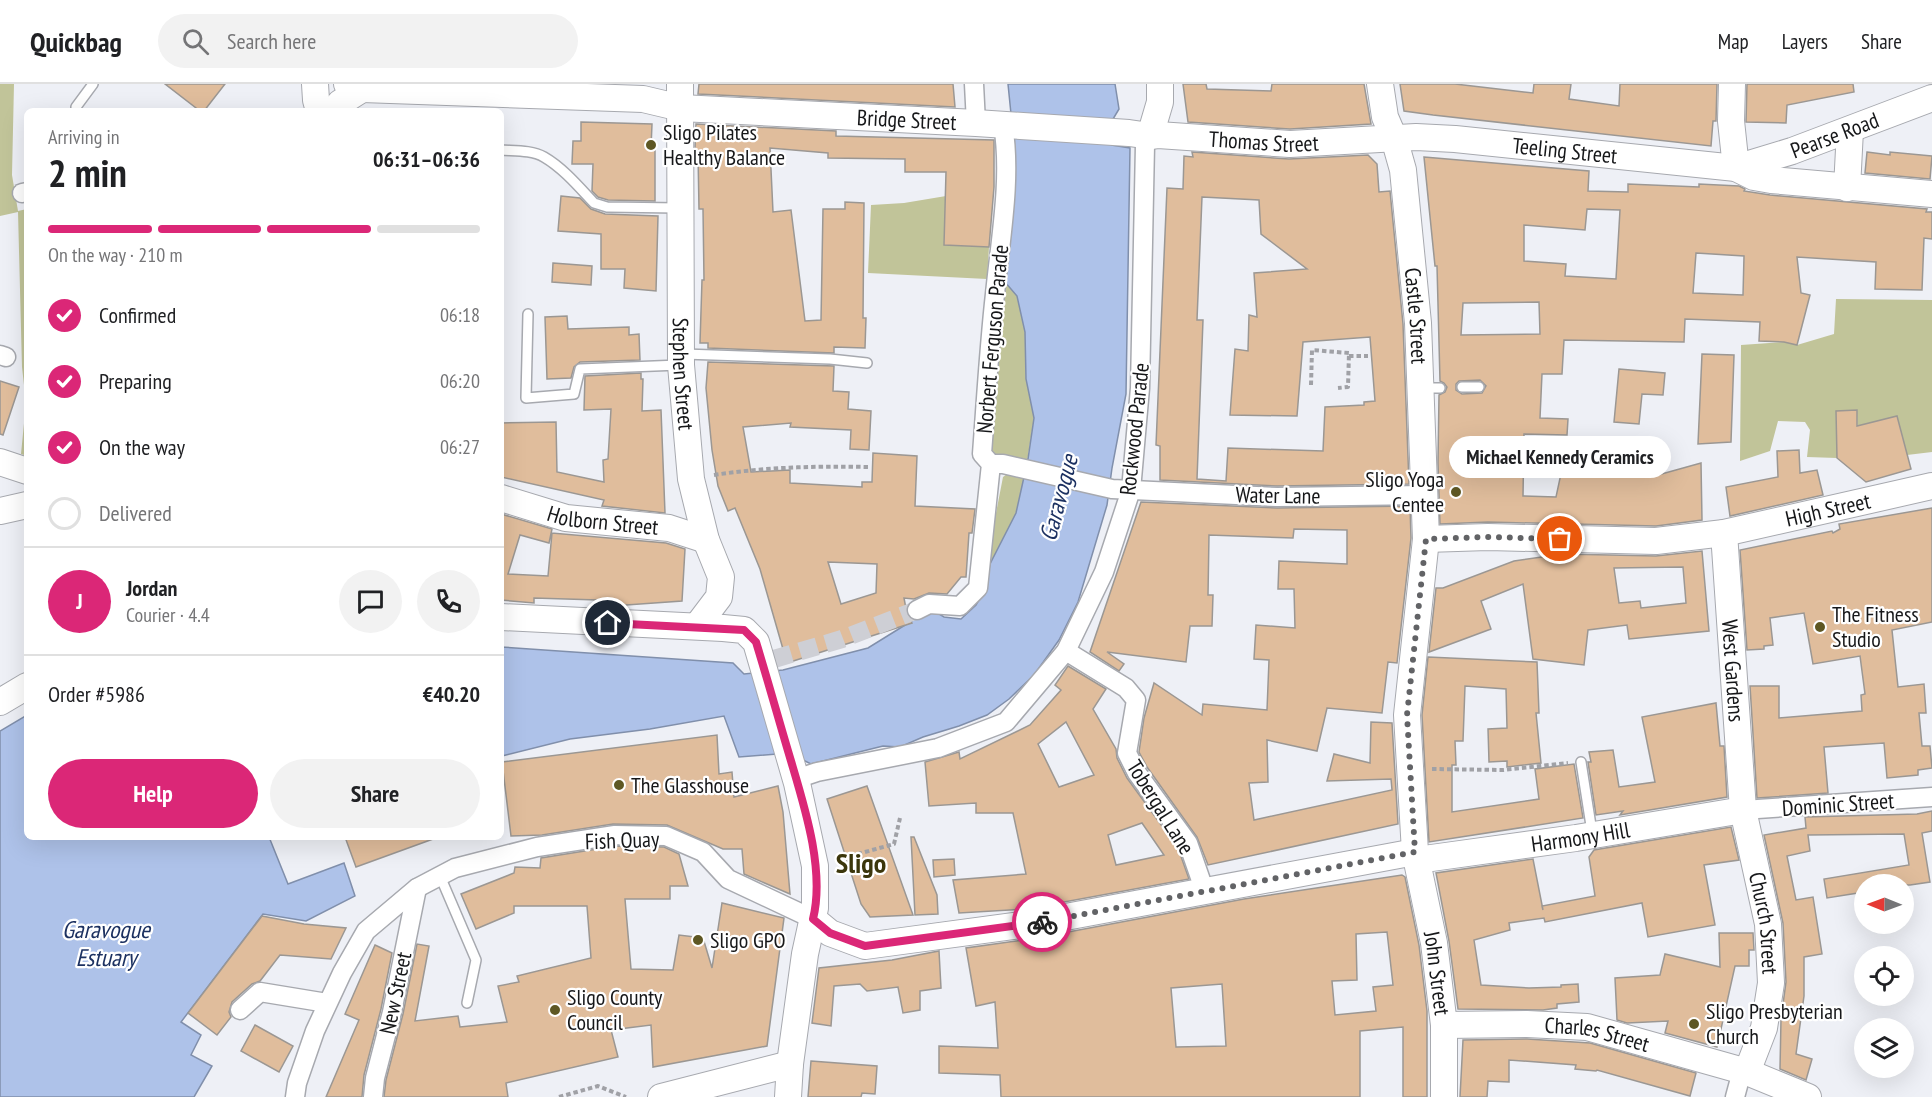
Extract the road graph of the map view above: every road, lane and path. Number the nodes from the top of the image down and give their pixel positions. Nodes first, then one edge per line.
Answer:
1 (93, 84) edge
2 (315, 84) edge
3 (974, 84) edge
4 (1160, 84) edge
5 (1380, 84) edge
6 (1732, 84) edge
7 (355, 87) edge
8 (681, 96) edge
9 (1932, 98) edge
10 (76, 108) edge
11 (318, 108) edge
12 (336, 108) edge
13 (976, 123) junction
14 (1005, 125) junction
15 (1850, 130) junction
16 (1141, 135) junction
17 (1394, 138) junction
18 (504, 150) edge
19 (1736, 168) junction
20 (1847, 188) junction
21 (1932, 194) edge
22 (681, 208) junction
23 (528, 314) dead end
24 (1349, 356) junction
25 (1368, 356) dead end
26 (681, 359) junction
27 (867, 363) dead end
28 (1311, 386) dead end
29 (1461, 387) dead end
30 (1479, 387) dead end
31 (1338, 388) dead end
32 (0, 462) edge
33 (997, 464) junction
34 (868, 467) dead end
35 (24, 470) edge
36 (691, 479) junction
37 (1932, 486) edge
38 (1131, 490) junction
39 (1426, 495) junction
40 (504, 499) edge
41 (24, 506) edge
42 (0, 511) edge
43 (1724, 532) junction
44 (1426, 539) junction
45 (706, 540) junction
46 (917, 610) tunnel mouth
47 (504, 617) edge
48 (697, 627) junction
49 (1066, 651) junction
50 (24, 688) edge
51 (0, 702) edge
52 (1581, 762) joint
53 (1410, 769) junction
54 (795, 775) junction
55 (1932, 797) edge
56 (1743, 810) junction
57 (900, 818) dead end
58 (1593, 834) junction
59 (1416, 856) junction
60 (815, 866) junction
61 (440, 876) junction
62 (417, 888) junction
63 (1205, 892) junction
64 (813, 919) junction
65 (327, 1003) junction
66 (467, 1003) dead end
67 (240, 1010) dead end
68 (1444, 1025) junction
69 (790, 1064) junction
70 (1745, 1071) junction
71 (295, 1097) edge
72 (373, 1097) edge
73 (559, 1097) edge
74 (626, 1097) edge
75 (661, 1097) edge
76 (788, 1097) edge
77 (1444, 1097) edge
78 (1736, 1097) edge
79 (1808, 1097) edge

1 - 10 lane
2 - 11 street
3 - 13 street
4 - 16 street
5 - 17 street, Castle Street
6 - 19 street
7 - 8 street, Bridge Street
7 - 12 street
8 - 13 street, Bridge Street
8 - 22 street, Stephen Street
9 - 15 street, Pearse Road
13 - 14 street, Bridge Street
14 - 16 street, Bridge Street
14 - 33 street, Norbert Ferguson Parade
15 - 19 street, Pearse Road
15 - 20 street
16 - 17 street, Thomas Street
16 - 38 street, Rockwood Parade
17 - 19 street, Teeling Street
17 - 39 street, Castle Street
18 - 22 lane
19 - 20 street
20 - 21 street
22 - 26 street, Stephen Street
23 - 26 lane
24 - 25 path
24 - 28 path
24 - 31 path
26 - 27 lane
26 - 36 street, Stephen Street
29 - 30 lane
32 - 35 street
33 - 38 street, Water Lane
33 - 46 street, Norbert Ferguson Parade
34 - 36 path
36 - 45 street, Stephen Street
37 - 43 street, High Street
38 - 39 street, Water Lane
38 - 49 street, Rockwood Parade
39 - 44 street, Castle Street
40 - 45 street, Holborn Street
41 - 42 street
43 - 44 street, High Street
43 - 56 street, West Gardens
44 - 53 street, Castle Street
45 - 48 street, Stephen Street
47 - 48 street
48 - 54 street
49 - 54 street, Rockwood Parade
49 - 63 street, Tobergal Lane
50 - 51 street
52 - 53 path
52 - 58 lane
53 - 59 street, John Street
54 - 60 street
55 - 56 street, Dominic Street
56 - 58 street, Harmony Hill
56 - 70 street, Church Street
57 - 60 path
58 - 59 street, Harmony Hill
59 - 63 street, Harmony Hill
59 - 68 street, John Street
60 - 64 street
61 - 62 street, Fish Quay
61 - 64 street, Fish Quay
61 - 66 lane
62 - 65 street, Fish Quay
62 - 72 street, New Street
63 - 64 street, Harmony Hill
64 - 69 street
65 - 67 street
65 - 71 street, Fish Quay
68 - 70 street, Charles Street
68 - 77 street, John Street
69 - 75 street
69 - 76 street
70 - 78 street, Church Street
70 - 79 street, Charles Street
73 - 74 path

